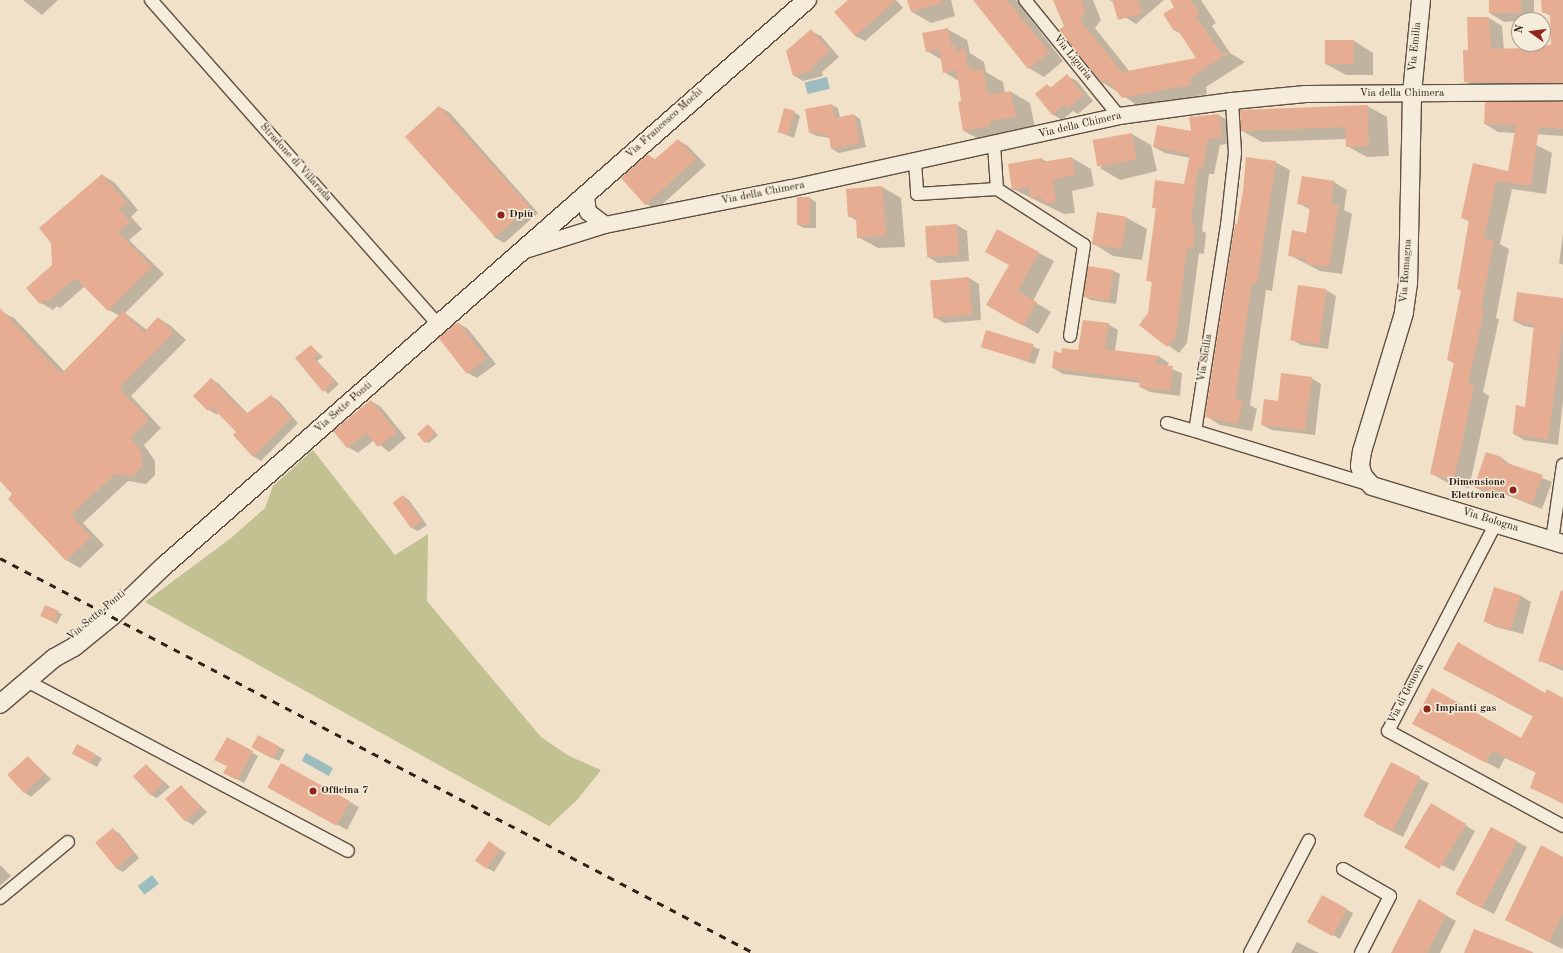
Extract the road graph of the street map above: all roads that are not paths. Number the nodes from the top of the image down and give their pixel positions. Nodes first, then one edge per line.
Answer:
1 (151, 0) edge
2 (807, 0) edge
3 (1025, 0) edge
4 (1421, 0) edge
5 (1563, 92) edge
6 (1412, 94) junction
7 (1232, 100) junction
8 (1119, 116) junction
9 (994, 145) junction
10 (915, 162) junction
11 (997, 189) junction
12 (586, 196) junction
13 (605, 225) junction
14 (525, 250) junction
15 (439, 326) junction
16 (1070, 336) dead end
17 (1167, 423) dead end
18 (1195, 431) junction
19 (1563, 465) edge
20 (1372, 486) junction
21 (1496, 523) junction
22 (1558, 542) edge
23 (27, 681) junction
24 (0, 704) edge
25 (1563, 826) edge
26 (1309, 840) dead end
27 (68, 842) dead end
28 (348, 851) dead end
29 (1343, 869) dead end
30 (0, 898) edge
31 (1250, 953) edge
32 (1361, 953) edge

1 - 15 street, Stradone di Villarada
2 - 12 main road, Via Francesco Mochi
3 - 8 street, Via Liguria
4 - 6 main road, Via Emilia
5 - 6 street, Via della Chimera
6 - 7 street, Via della Chimera
6 - 20 main road, Via Romagna
7 - 8 street, Via della Chimera
7 - 18 street, Via Sicilia
8 - 9 street, Via della Chimera
9 - 10 street, Via della Chimera
9 - 11 street
10 - 11 street
10 - 13 street, Via della Chimera
11 - 16 street
12 - 13 street
12 - 14 main road, Via Francesco Mochi
13 - 14 street, Via della Chimera
14 - 15 main road, Via Sette Ponti
15 - 23 main road, Via Sette Ponti
17 - 18 street
18 - 20 street
19 - 22 street
20 - 21 main road, Via Bologna
21 - 22 main road, Via Bologna
21 - 25 street, Via di Genova
23 - 24 main road, Via Sette Ponti
23 - 28 street
26 - 31 street
27 - 30 street
29 - 32 street

